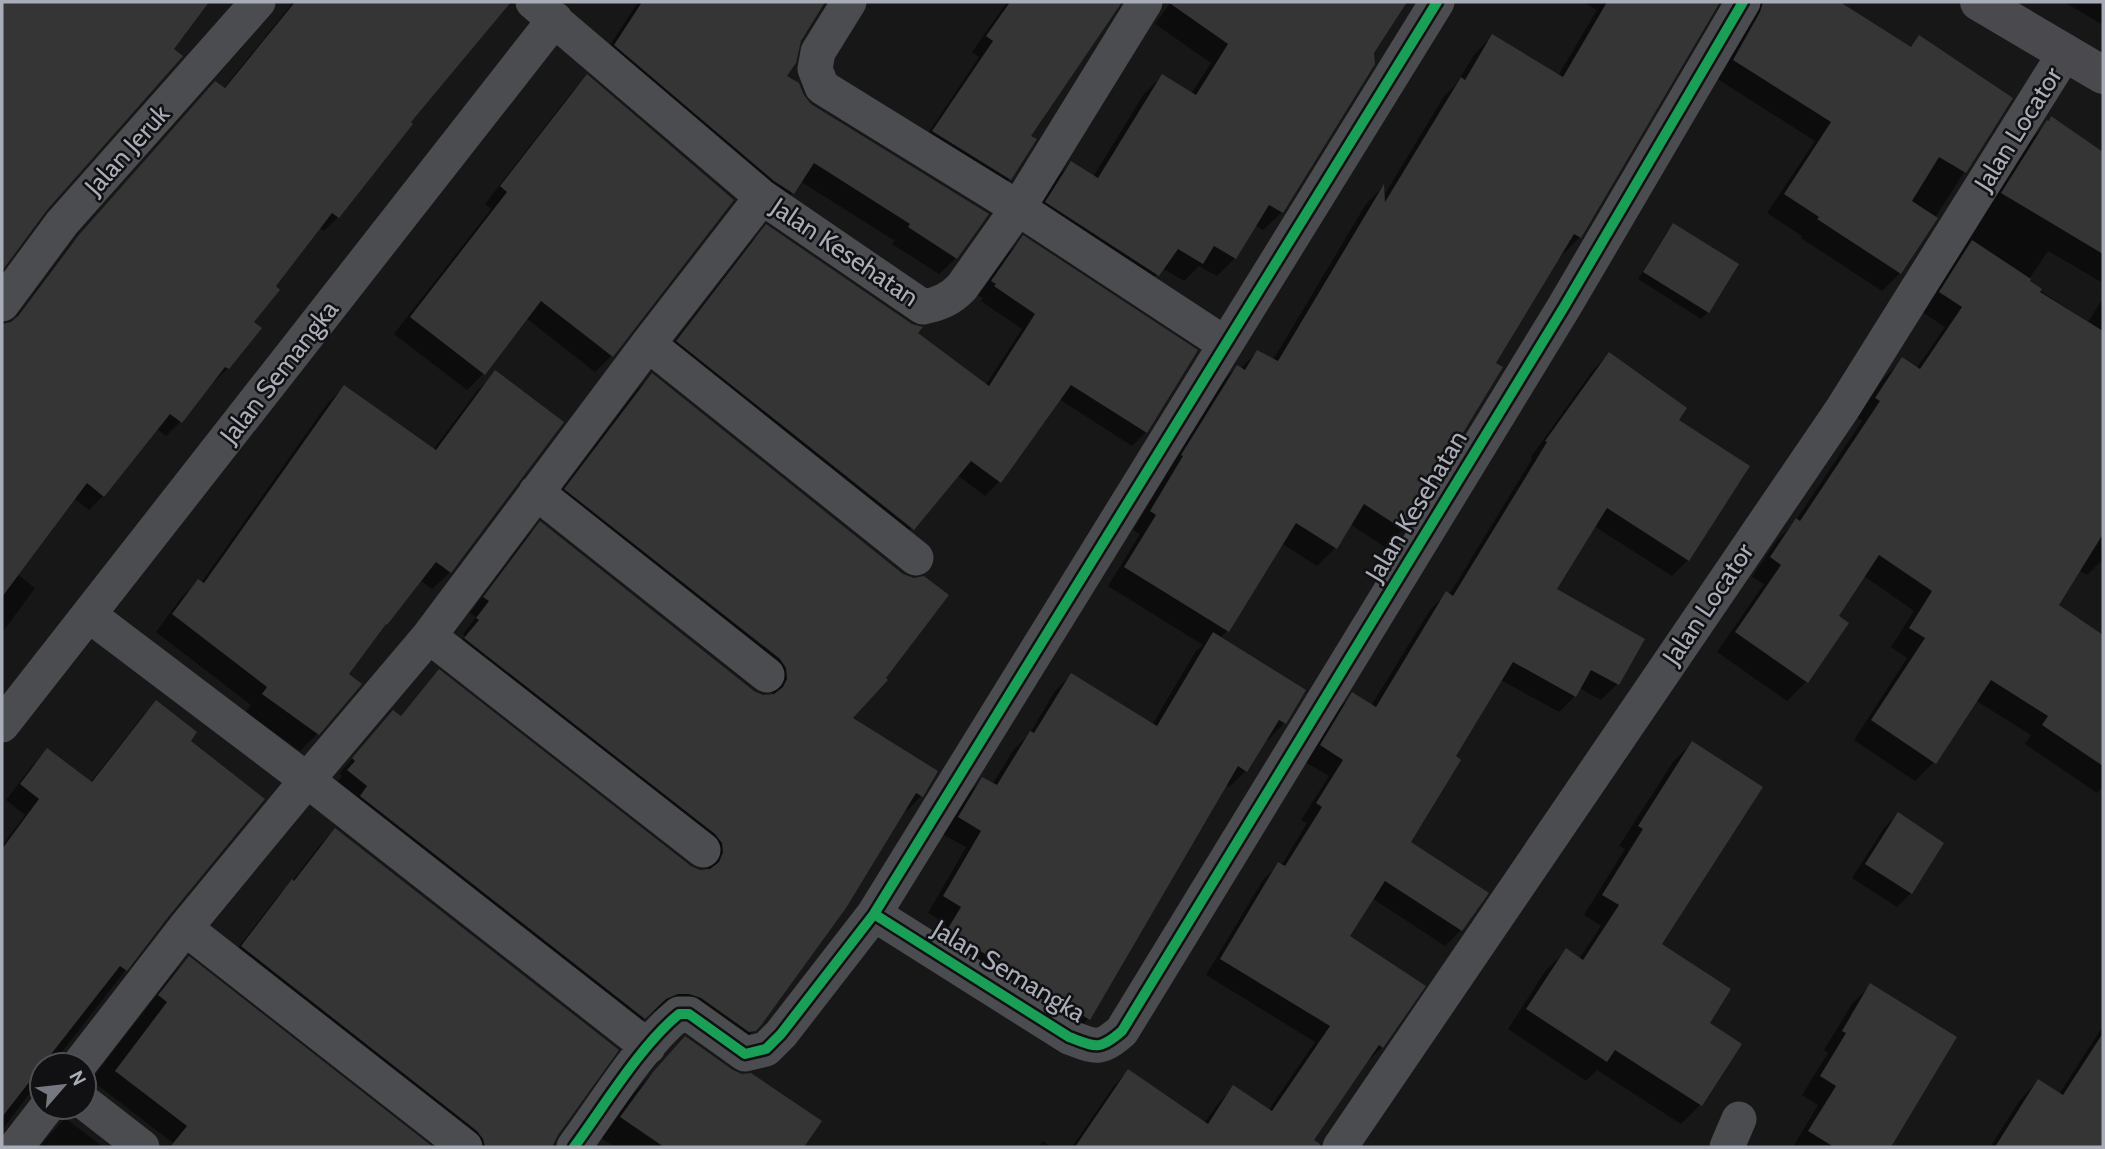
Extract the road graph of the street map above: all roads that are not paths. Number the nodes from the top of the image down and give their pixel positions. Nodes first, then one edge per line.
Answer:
1 (258, 2) edge
2 (849, 2) edge
3 (1145, 2) edge
4 (1437, 2) edge
5 (1743, 2) edge
6 (1993, 5) edge
7 (544, 10) edge
8 (2065, 53) junction
9 (2103, 75) edge
10 (762, 197) junction
11 (1017, 208) junction
12 (2, 304) edge
13 (648, 344) junction
14 (1225, 344) junction
15 (536, 492) junction
16 (916, 558) dead end
17 (89, 615) junction
18 (429, 636) junction
19 (766, 675) dead end
20 (2, 725) edge
21 (307, 780) junction
22 (703, 850) dead end
23 (874, 914) junction
24 (185, 928) junction
25 (1122, 1031) joint
26 (648, 1047) junction
27 (90, 1051) edge
28 (98, 1113) edge
29 (36, 1121) edge
30 (16, 1147) edge
31 (142, 1147) edge
32 (465, 1147) edge
33 (574, 1147) edge
34 (1340, 1147) edge

1 - 12 street, Jalan Jeruk
2 - 11 street
3 - 11 street, Jalan Kesehatan
4 - 14 street
5 - 25 street, Jalan Kesehatan
6 - 8 main road
7 - 10 street
7 - 17 street, Jalan Semangka
8 - 9 main road
8 - 34 street, Jalan Locator
10 - 11 street, Jalan Kesehatan
10 - 13 street
11 - 14 street
13 - 15 street
13 - 16 street
14 - 23 street
15 - 18 street
15 - 19 street
17 - 20 street, Jalan Semangka
17 - 21 street
18 - 21 street
18 - 22 street
21 - 24 street
21 - 26 street
23 - 25 street, Jalan Semangka
23 - 26 street
24 - 27 street
24 - 32 street
26 - 33 street
28 - 31 street
29 - 30 street

